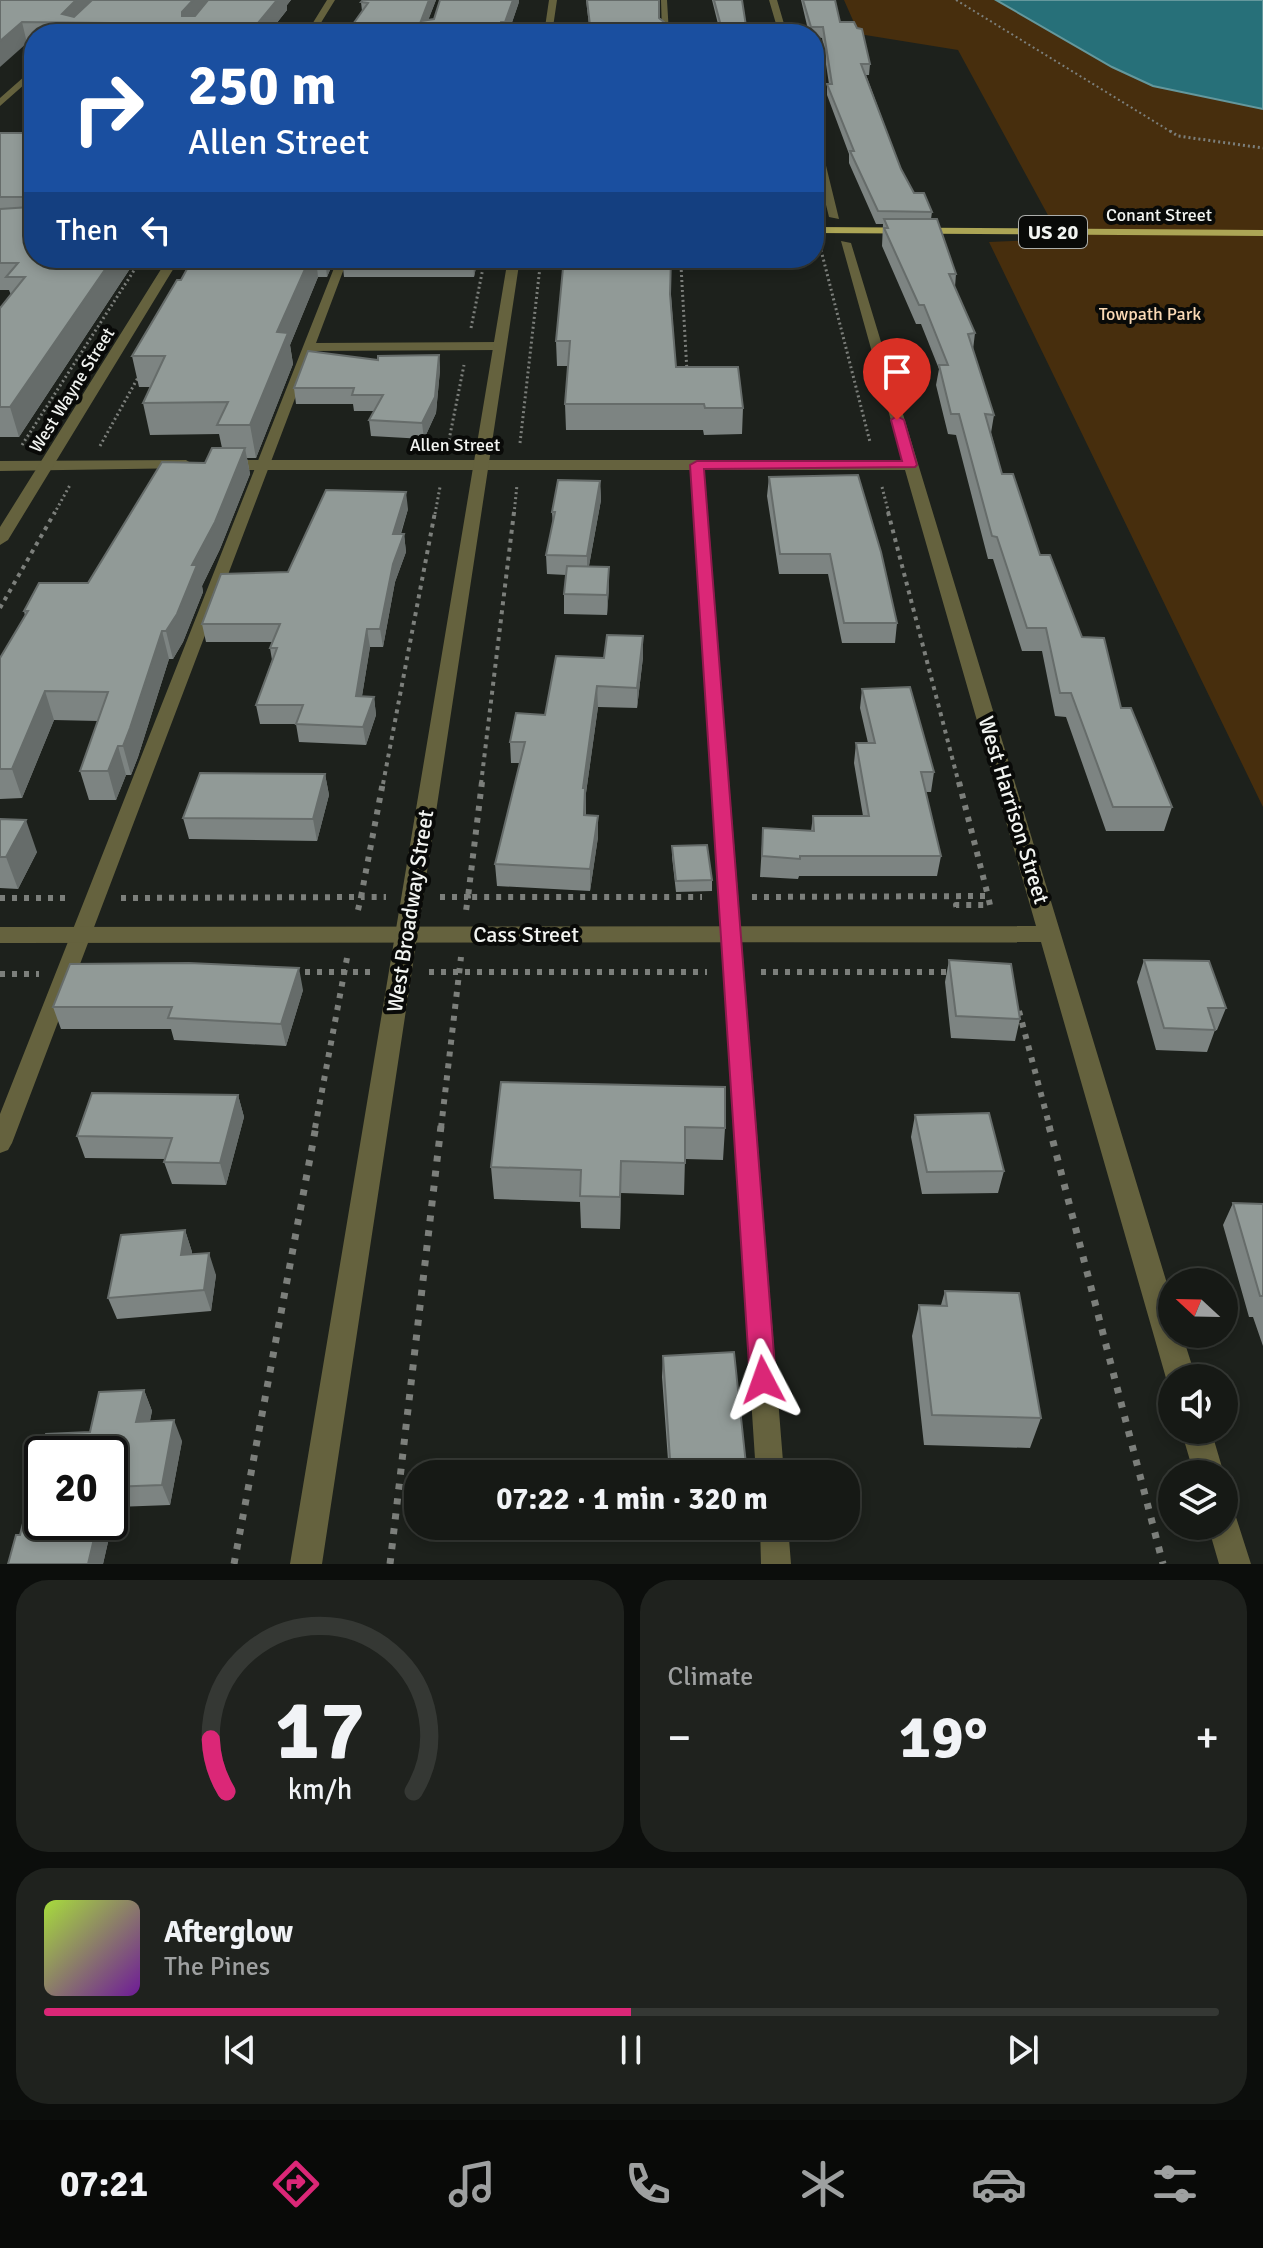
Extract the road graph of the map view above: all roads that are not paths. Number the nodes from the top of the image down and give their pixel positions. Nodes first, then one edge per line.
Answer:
1 (331, 0) edge
2 (553, 0) edge
3 (664, 0) edge
4 (773, 0) edge
5 (316, 24) edge
6 (549, 24) edge
7 (665, 24) edge
8 (780, 24) edge
9 (24, 80) edge
10 (0, 87) edge
11 (17, 87) junction
12 (24, 87) edge
13 (0, 103) edge
14 (824, 178) edge
15 (835, 217) dead end
16 (1263, 233) edge
17 (824, 236) edge
18 (845, 243) dead end
19 (168, 268) edge
20 (339, 268) edge
21 (512, 268) edge
22 (499, 346) junction
23 (309, 347) junction
24 (264, 465) junction
25 (479, 465) junction
26 (697, 465) junction
27 (910, 465) junction
28 (4, 466) edge
29 (46, 466) junction
30 (0, 540) edge
31 (406, 934) junction
32 (731, 934) junction
33 (1051, 934) junction
34 (0, 935) edge
35 (80, 935) junction
36 (0, 1143) edge
37 (1177, 1364) edge
38 (769, 1460) edge
39 (775, 1540) edge
40 (1228, 1540) edge
41 (306, 1564) edge
42 (776, 1564) edge
43 (1235, 1564) edge

1 - 5 street
2 - 6 street
3 - 7 lane
4 - 8 street
9 - 11 street
10 - 11 street
11 - 12 street
11 - 13 street
14 - 15 street
16 - 17 main road, Conant Street / US 20
18 - 27 street, West Harrison Street
19 - 29 street, West Wayne Street
20 - 23 lane
21 - 22 street, West Broadway Street
22 - 23 lane
22 - 25 street, West Broadway Street
23 - 24 lane
24 - 25 street, Allen Street
24 - 29 street, Allen Street
24 - 35 lane
25 - 26 street, Allen Street
25 - 31 street, West Broadway Street
26 - 27 street, Allen Street
26 - 32 lane
27 - 33 street, West Harrison Street
28 - 29 street, Allen Street
29 - 30 street, West Wayne Street
31 - 32 street, Cass Street
31 - 35 street, Cass Street
31 - 41 street, West Broadway Street
32 - 33 street, Cass Street
32 - 38 lane
33 - 37 street, West Harrison Street
34 - 35 street, Cass Street
35 - 36 lane
39 - 42 lane
40 - 43 street

